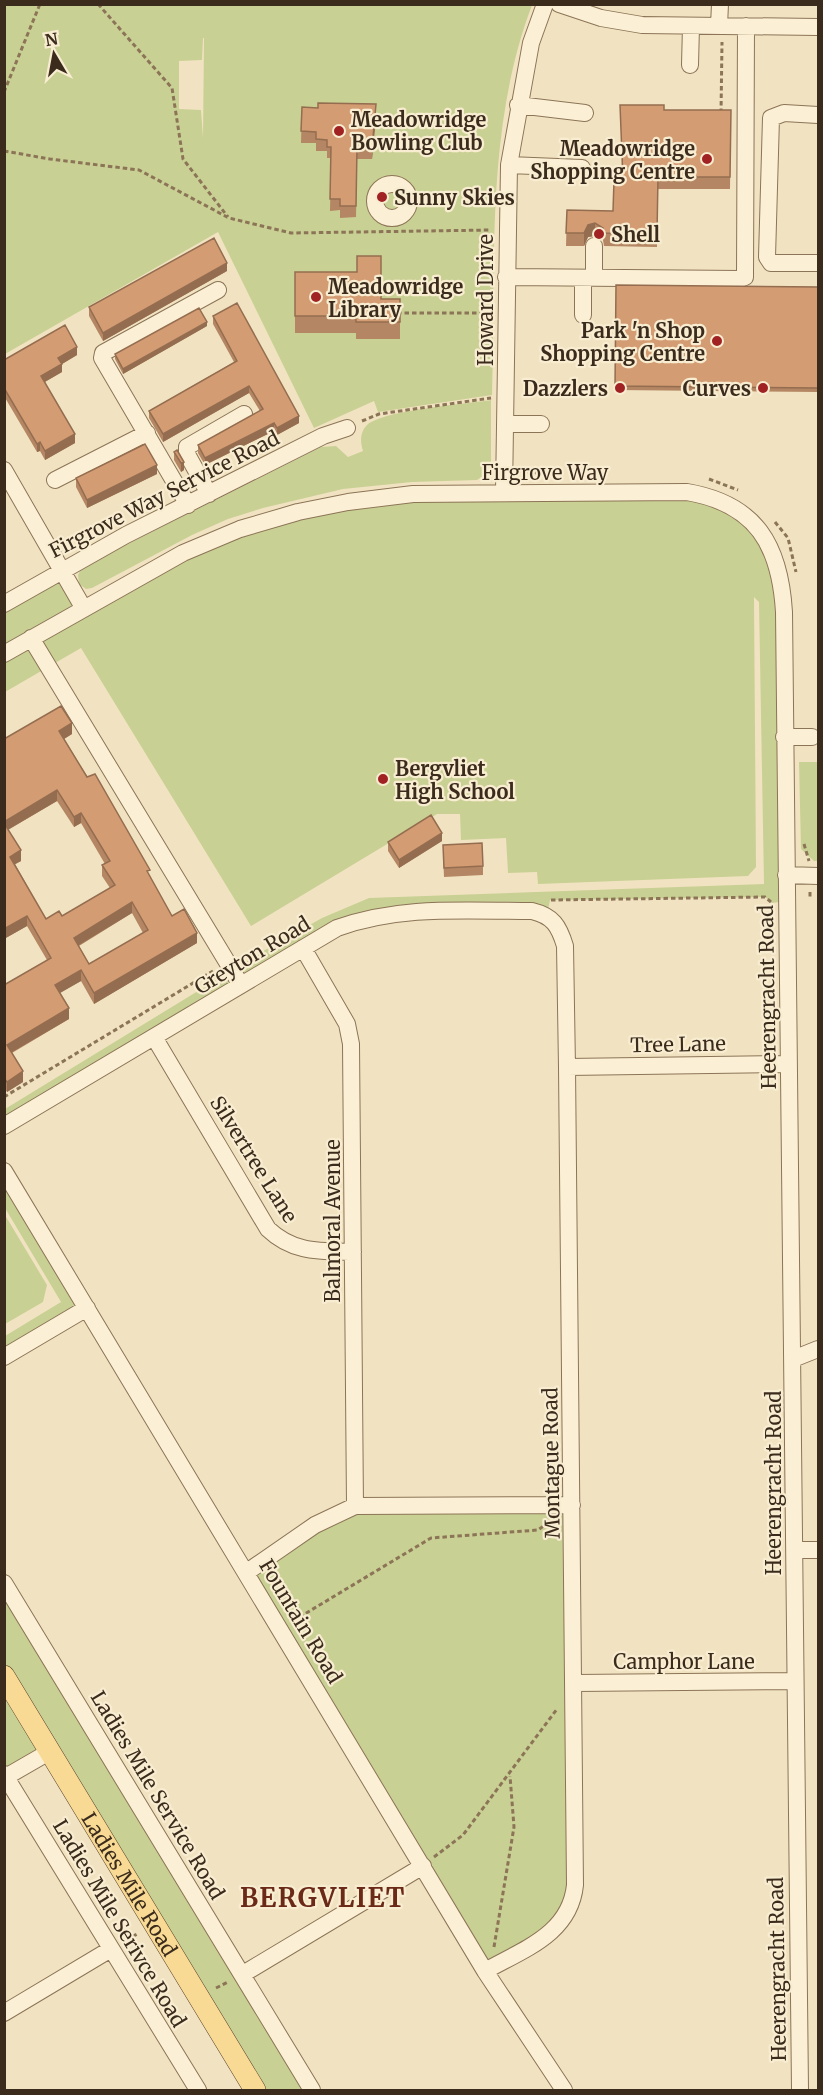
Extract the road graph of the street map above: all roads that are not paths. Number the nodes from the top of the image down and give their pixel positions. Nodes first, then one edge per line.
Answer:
1 (545, 4) edge
2 (559, 4) edge
3 (720, 4) edge
4 (691, 26) junction
5 (746, 26) junction
6 (819, 27) edge
7 (720, 34) junction
8 (690, 65) dead end
9 (518, 105) junction
10 (585, 113) dead end
11 (819, 115) edge
12 (509, 165) junction
13 (582, 168) dead end
14 (594, 246) dead end
15 (819, 263) edge
16 (506, 277) junction
17 (588, 278) junction
18 (218, 290) dead end
19 (583, 315) dead end
20 (244, 414) dead end
21 (505, 423) junction
22 (541, 424) dead end
23 (347, 429) dead end
24 (147, 434) junction
25 (4, 470) edge
26 (55, 480) dead end
27 (504, 492) junction
28 (209, 494) junction
29 (188, 505) junction
30 (62, 571) junction
31 (4, 604) edge
32 (84, 609) junction
33 (32, 638) junction
34 (4, 654) edge
35 (784, 737) junction
36 (812, 737) dead end
37 (786, 875) junction
38 (819, 876) edge
39 (548, 908) joint
40 (303, 948) junction
41 (241, 985) junction
42 (154, 1037) junction
43 (789, 1064) junction
44 (567, 1067) junction
45 (4, 1126) edge
46 (4, 1171) edge
47 (353, 1252) junction
48 (87, 1308) junction
49 (819, 1349) edge
50 (4, 1357) edge
51 (793, 1359) junction
52 (572, 1505) junction
53 (355, 1506) junction
54 (795, 1550) junction
55 (819, 1550) edge
56 (247, 1572) junction
57 (4, 1583) edge
58 (4, 1676) edge
59 (794, 1681) junction
60 (575, 1683) junction
61 (49, 1752) junction
62 (5, 1777) edge
63 (423, 1866) junction
64 (111, 1949) junction
65 (485, 1971) junction
66 (243, 1974) junction
67 (4, 2013) edge
68 (198, 2091) edge
69 (255, 2091) edge
70 (312, 2091) edge
71 (564, 2091) edge
72 (800, 2091) edge

1 - 9 street, Howard Drive
2 - 4 street
3 - 7 street
4 - 7 street
4 - 8 street
5 - 6 street
5 - 7 street
5 - 17 street
9 - 10 street
9 - 12 street, Howard Drive
11 - 15 street
12 - 13 street
12 - 16 street, Howard Drive
14 - 17 street
16 - 17 street
16 - 21 street, Howard Drive
17 - 19 street
18 - 24 street
20 - 28 street
21 - 22 street
21 - 27 street, Howard Drive
23 - 28 street, Firgrove Way Service Road
24 - 26 street
24 - 29 street
25 - 30 street
27 - 32 street, Firgrove Way
27 - 35 street, Firgrove Way
28 - 29 street, Firgrove Way Service Road
29 - 30 street, Firgrove Way Service Road
30 - 31 street, Firgrove Way Service Road
30 - 32 street
32 - 33 street, Firgrove Way
33 - 34 street, Firgrove Way
33 - 41 street
35 - 36 street
35 - 37 street, Firgrove Way
37 - 38 street
37 - 43 street, Heerengracht Road
39 - 40 street, Greyton Road
39 - 44 street, Montague Road
40 - 41 street, Greyton Road
40 - 47 street, Balmoral Avenue
41 - 42 street, Greyton Road
42 - 45 street, Greyton Road
42 - 47 street, Silvertree Lane
43 - 44 street, Tree Lane
43 - 51 street, Heerengracht Road
44 - 52 street, Montague Road
46 - 48 street, Fountain Road
47 - 53 street, Balmoral Avenue
48 - 50 street
48 - 56 street, Fountain Road
49 - 51 street
51 - 54 street, Heerengracht Road
52 - 53 street
52 - 60 street, Montague Road
53 - 56 street
54 - 55 street
54 - 59 street, Heerengracht Road
56 - 63 street, Fountain Road
57 - 66 street, Ladies Mile Service Road
58 - 61 main road, Ladies Mile Road
59 - 60 street, Camphor Lane
59 - 72 street, Heerengracht Road
60 - 65 street, Montague Road
61 - 62 street
61 - 69 main road, Ladies Mile Road
62 - 64 street, Ladies Mile Serivce Road
63 - 65 street, Fountain Road
63 - 66 street
64 - 67 street
64 - 68 street, Ladies Mile Serivce Road
65 - 71 street, Fountain Road
66 - 70 street, Ladies Mile Service Road

